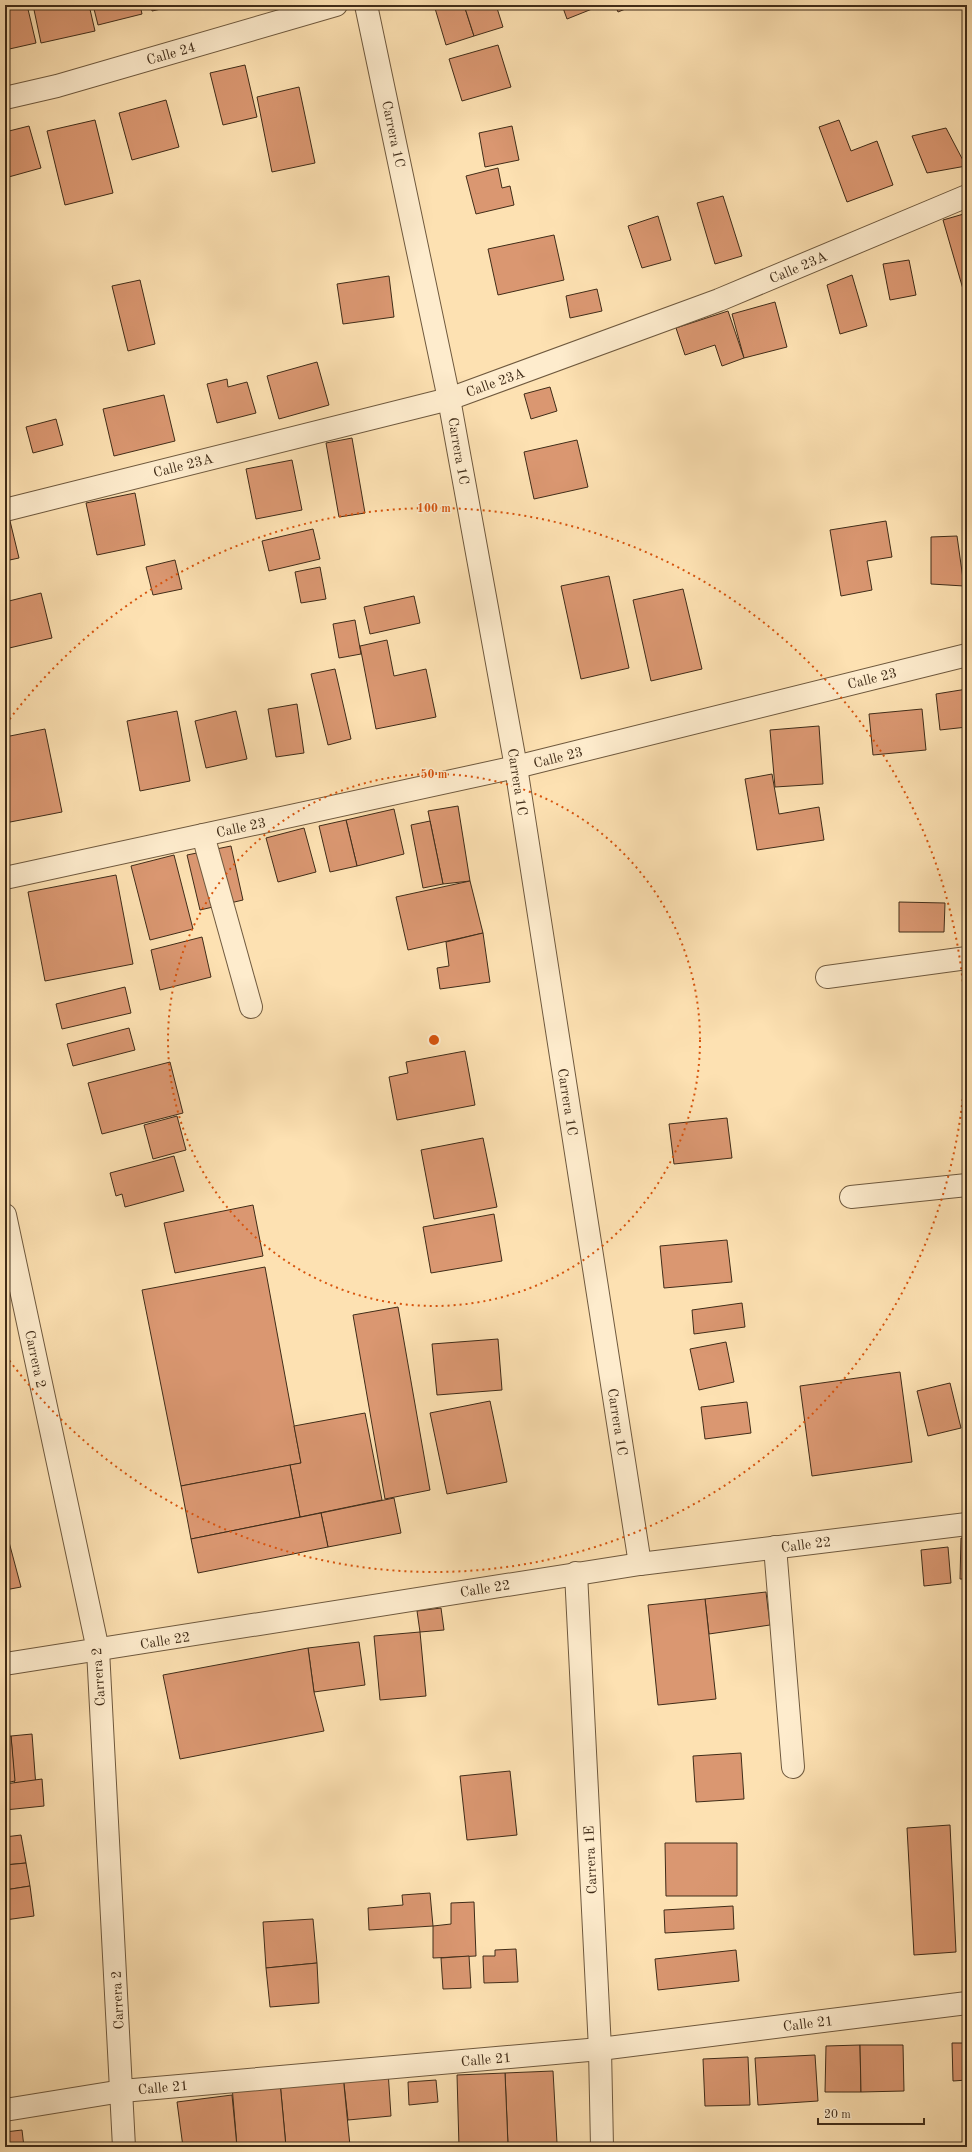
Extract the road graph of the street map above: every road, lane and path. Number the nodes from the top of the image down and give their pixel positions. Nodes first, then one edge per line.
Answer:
1 (336, 5) edge
2 (366, 5) edge
3 (5, 98) edge
4 (967, 196) edge
5 (450, 399) junction
6 (5, 510) edge
7 (967, 655) edge
8 (516, 767) junction
9 (203, 835) junction
10 (5, 878) edge
11 (967, 958) edge
12 (827, 977) dead end
13 (251, 1007) dead end
14 (967, 1185) edge
15 (851, 1197) dead end
16 (5, 1215) edge
17 (967, 1524) edge
18 (775, 1548) junction
19 (640, 1564) junction
20 (576, 1573) junction
21 (98, 1650) junction
22 (5, 1664) edge
23 (792, 1767) dead end
24 (967, 2003) edge
25 (600, 2049) junction
26 (122, 2090) junction
27 (5, 2110) edge
28 (124, 2147) edge
29 (602, 2147) edge

1 - 3 street, Calle 24
2 - 5 street, Carrera 1C
4 - 5 street, Calle 23A
5 - 6 street, Calle 23A
5 - 8 street, Carrera 1C
7 - 8 street, Calle 23
8 - 9 street, Calle 23
8 - 19 street, Carrera 1C
9 - 10 street, Calle 23
9 - 13 street
11 - 12 street
14 - 15 street
16 - 21 street, Carrera 2
17 - 18 street, Calle 22
18 - 19 street, Calle 22
18 - 23 street
19 - 20 street, Calle 22
20 - 21 street, Calle 22
20 - 25 street, Carrera 1E
21 - 22 street, Calle 22
21 - 26 street, Carrera 2
24 - 25 street, Calle 21
25 - 26 street, Calle 21
25 - 29 street, Carrera 1E
26 - 27 street, Calle 21
26 - 28 street, Carrera 2

